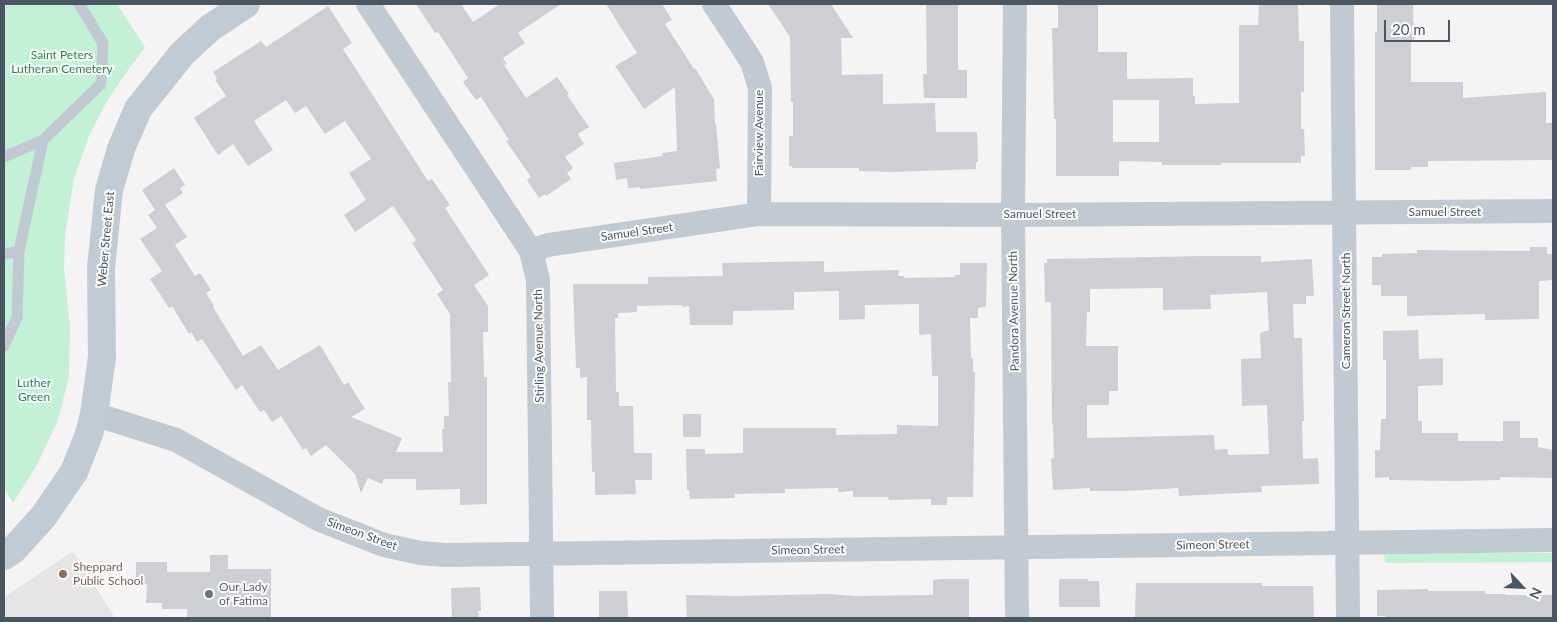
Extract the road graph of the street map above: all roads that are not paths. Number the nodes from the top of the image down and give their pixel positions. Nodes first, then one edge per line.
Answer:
1 (79, 4) edge
2 (246, 4) edge
3 (368, 4) edge
4 (714, 4) edge
5 (1015, 4) edge
6 (1342, 4) edge
7 (43, 140) junction
8 (4, 157) edge
9 (1553, 211) edge
10 (1344, 212) junction
11 (759, 214) junction
12 (1014, 215) junction
13 (19, 251) junction
14 (531, 252) junction
15 (4, 254) edge
16 (4, 346) edge
17 (94, 414) junction
18 (1553, 540) edge
19 (1348, 543) junction
20 (1017, 547) junction
21 (542, 554) junction
22 (4, 556) edge
23 (542, 618) edge
24 (1017, 618) edge
25 (1348, 618) edge

1 - 7 lane
2 - 17 main road, Weber Street East
3 - 14 street, Stirling Avenue North
4 - 11 street, Fairview Avenue
5 - 12 street, Pandora Avenue North
6 - 10 street, Cameron Street North
7 - 8 lane
7 - 13 lane
9 - 10 street, Samuel Street
10 - 12 street, Samuel Street
10 - 19 street, Cameron Street North
11 - 12 street, Samuel Street
11 - 14 street, Samuel Street
12 - 20 street, Pandora Avenue North
13 - 15 lane
13 - 16 lane
14 - 21 street, Stirling Avenue North
17 - 21 street, Simeon Street
17 - 22 main road, Weber Street East
18 - 19 street, Simeon Street
19 - 20 street, Simeon Street
19 - 25 street, Cameron Street North
20 - 21 street, Simeon Street
20 - 24 street, Pandora Avenue North
21 - 23 street, Stirling Avenue North

